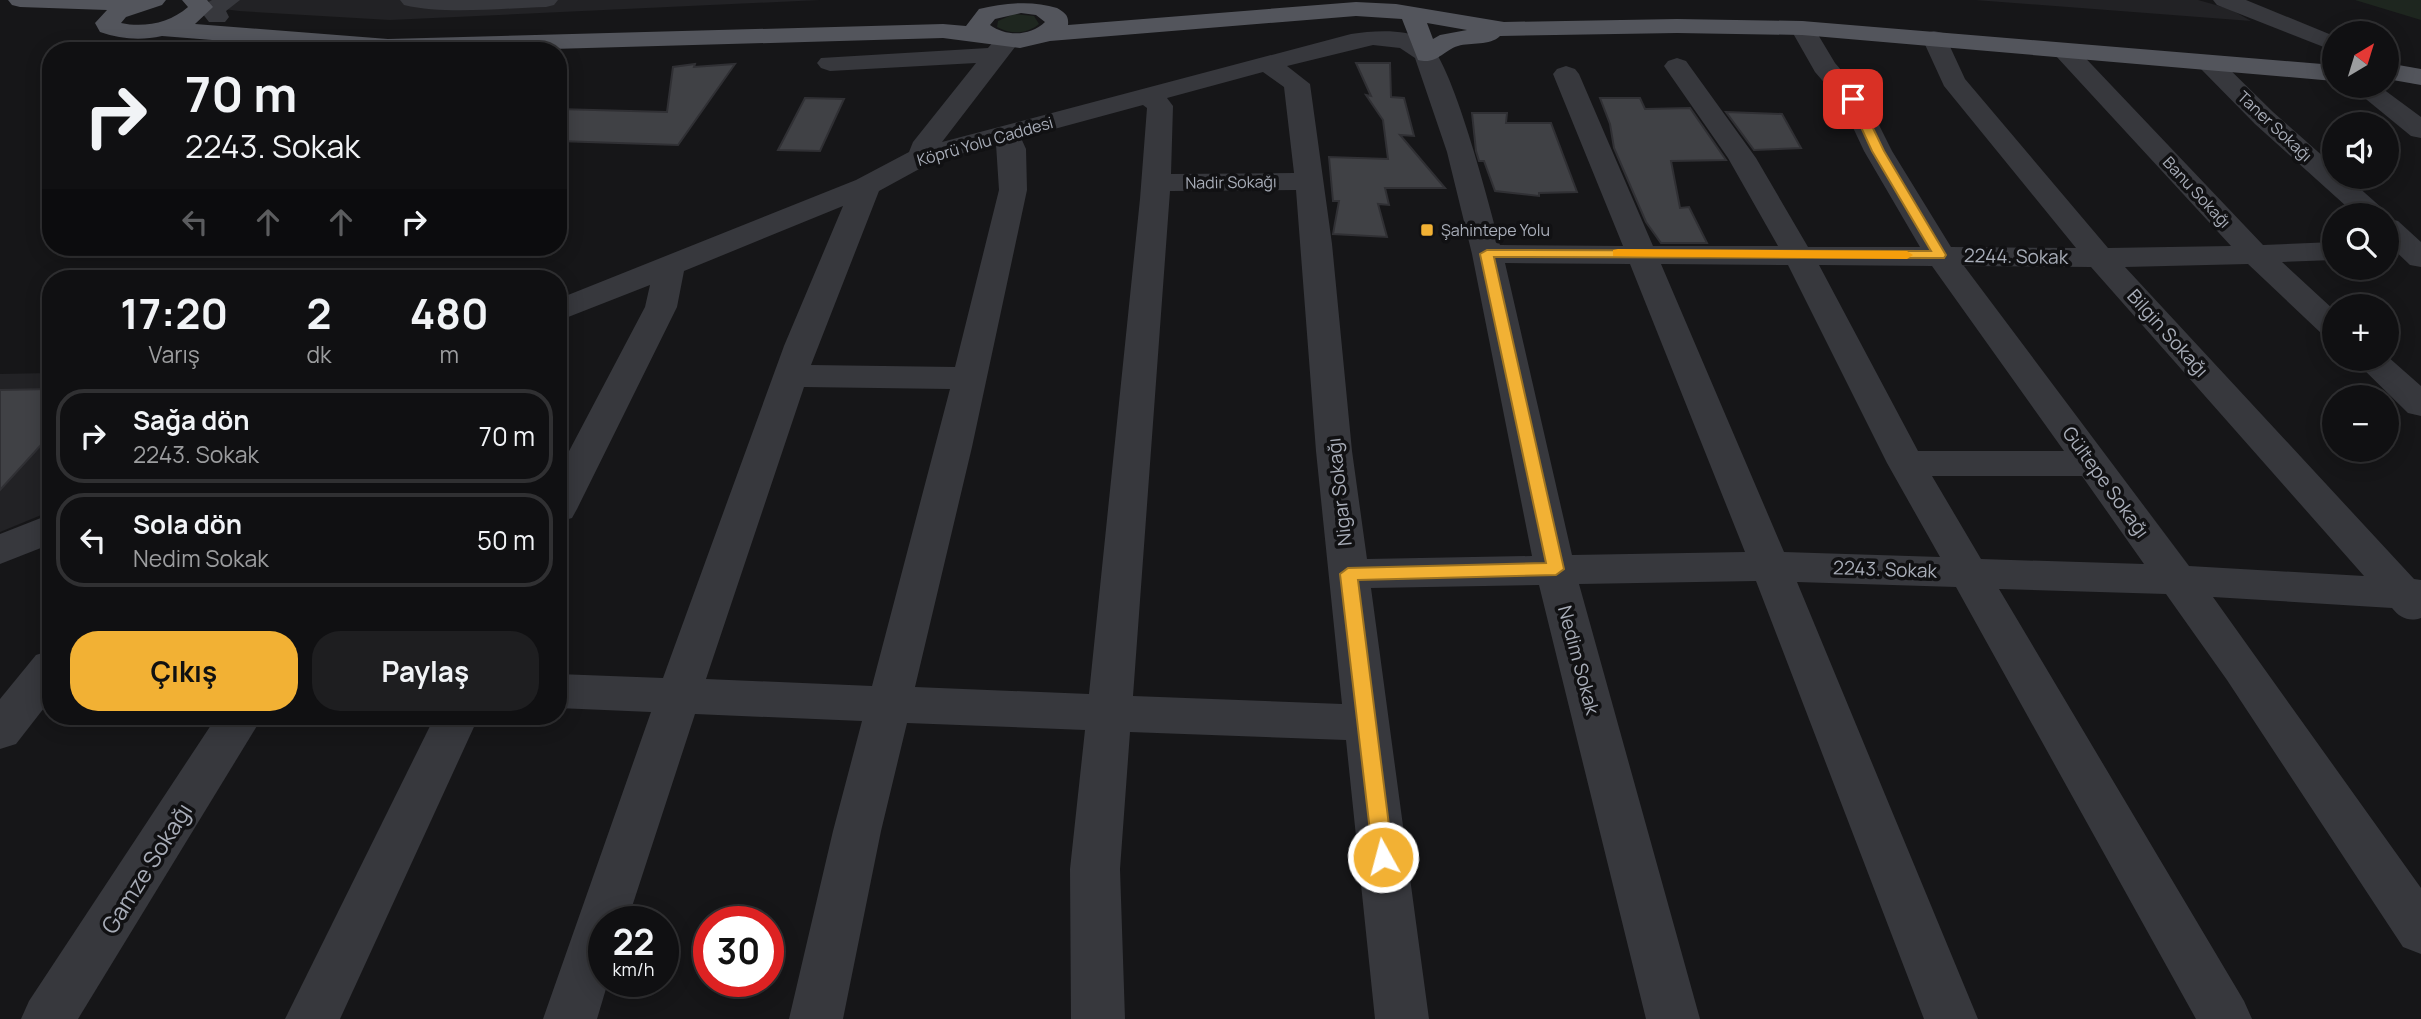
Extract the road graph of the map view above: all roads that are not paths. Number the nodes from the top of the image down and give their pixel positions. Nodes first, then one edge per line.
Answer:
1 (20, 0) edge
2 (412, 0) edge
3 (516, 0) edge
4 (546, 0) edge
5 (1321, 0) edge
6 (1382, 0) edge
7 (1465, 0) edge
8 (2225, 0) edge
9 (2283, 0) edge
10 (147, 1) edge
11 (1425, 5) edge
12 (210, 7) edge
13 (0, 12) edge
14 (1047, 14) edge
15 (1493, 17) junction
16 (109, 20) junction
17 (998, 26) edge
18 (1802, 28) junction
19 (159, 29) junction
20 (1526, 30) junction
21 (2322, 32) edge
22 (1934, 38) junction
23 (2322, 39) edge
24 (334, 42) edge
25 (536, 42) edge
26 (1343, 43) junction
27 (2065, 51) junction
28 (1427, 55) junction
29 (830, 63) dead end
30 (2209, 63) junction
31 (1267, 64) junction
32 (2322, 65) edge
33 (1676, 66) dead end
34 (2322, 72) edge
35 (1566, 74) dead end
36 (2399, 77) edge
37 (2421, 79) edge
38 (1148, 96) junction
39 (2380, 98) edge
40 (2418, 126) edge
41 (1006, 134) junction
42 (922, 156) junction
43 (1308, 181) junction
44 (1154, 183) junction
45 (866, 186) junction
46 (2360, 203) edge
47 (2399, 241) edge
48 (2322, 251) edge
49 (1641, 253) junction
50 (2254, 253) junction
51 (1487, 254) junction
52 (2411, 254) edge
53 (1798, 255) junction
54 (1940, 255) junction
55 (2099, 257) junction
56 (670, 264) junction
57 (567, 307) edge
58 (2322, 316) edge
59 (2383, 371) edge
60 (791, 376) junction
61 (970, 379) junction
62 (2421, 405) edge
63 (1906, 463) junction
64 (2092, 464) junction
65 (567, 491) edge
66 (42, 532) edge
67 (0, 550) edge
68 (1770, 566) junction
69 (1556, 569) junction
70 (1968, 571) junction
71 (1348, 574) junction
72 (2177, 580) junction
73 (2415, 602) edge
74 (42, 680) edge
75 (567, 691) edge
76 (681, 696) junction
77 (889, 705) junction
78 (1109, 713) junction
79 (1367, 723) junction
80 (236, 725) edge
81 (453, 725) edge
82 (0, 731) edge
83 (2421, 930) edge
84 (48, 1019) edge
85 (312, 1019) edge
86 (570, 1019) edge
87 (816, 1019) edge
88 (1098, 1019) edge
89 (1402, 1019) edge
90 (1673, 1019) edge
91 (1951, 1019) edge
92 (2225, 1019) edge

1 - 10 main road
2 - 3 street
3 - 4 street
5 - 14 main road
6 - 11 main road
7 - 15 main road
8 - 23 street
9 - 21 street
10 - 16 main road
11 - 14 main road
11 - 15 main road
11 - 20 main road
11 - 26 street
11 - 28 main road
12 - 17 main road
12 - 19 main road
13 - 16 main road
14 - 17 main road
14 - 17 main road
15 - 32 main road
16 - 19 main road
17 - 25 main road
17 - 29 street
17 - 42 street
18 - 20 main road
18 - 22 main road
18 - 54 street, Gültepe Sokağı
19 - 24 main road
20 - 28 main road
22 - 27 main road
22 - 55 street, Bilgin Sokağı
26 - 28 street, Köprü Yolu Caddesi
26 - 31 street, Köprü Yolu Caddesi
27 - 30 main road
27 - 50 street, Banu Sokağı
28 - 51 street, Nedim Sokak
30 - 34 main road
30 - 46 street, Taner Sokağı
31 - 38 street, Köprü Yolu Caddesi
31 - 43 street, Nigar Sokağı
33 - 53 street
35 - 49 street
36 - 37 main road
38 - 41 street, Köprü Yolu Caddesi
38 - 44 street
39 - 40 street
41 - 42 street, Köprü Yolu Caddesi
41 - 61 street
42 - 45 street, Köprü Yolu Caddesi
43 - 44 street, Nadir Sokağı
43 - 71 street, Nigar Sokağı
44 - 78 street
45 - 56 street, Köprü Yolu Caddesi
45 - 60 street
47 - 52 street
48 - 50 street, 2244. Sokak
49 - 51 street, 2244. Sokak
49 - 53 street, 2244. Sokak
49 - 68 street
50 - 55 street, 2244. Sokak
50 - 58 street, Banu Sokağı
51 - 69 street, Nedim Sokak
53 - 54 street, 2244. Sokak
53 - 63 street
54 - 55 street, 2244. Sokak
54 - 64 street, Gültepe Sokağı
55 - 73 street, Bilgin Sokağı
56 - 57 street, Köprü Yolu Caddesi
56 - 65 street
59 - 62 street
60 - 61 street
60 - 76 street
61 - 77 street
63 - 64 street
63 - 70 street
64 - 72 street, Gültepe Sokağı
66 - 67 street
68 - 69 street, 2243. Sokak
68 - 70 street, 2243. Sokak
68 - 91 street
69 - 71 street, 2243. Sokak
69 - 90 street, Nedim Sokak
70 - 72 street, 2243. Sokak
70 - 92 street
71 - 79 street, Nigar Sokağı
72 - 73 street, 2243. Sokak
72 - 83 street, Gültepe Sokağı
74 - 82 street
75 - 76 street
76 - 77 street
76 - 86 street
77 - 78 street
77 - 87 street
78 - 79 street
78 - 88 street
79 - 89 street, Nigar Sokağı
80 - 84 street, Gamze Sokağı
81 - 85 street

